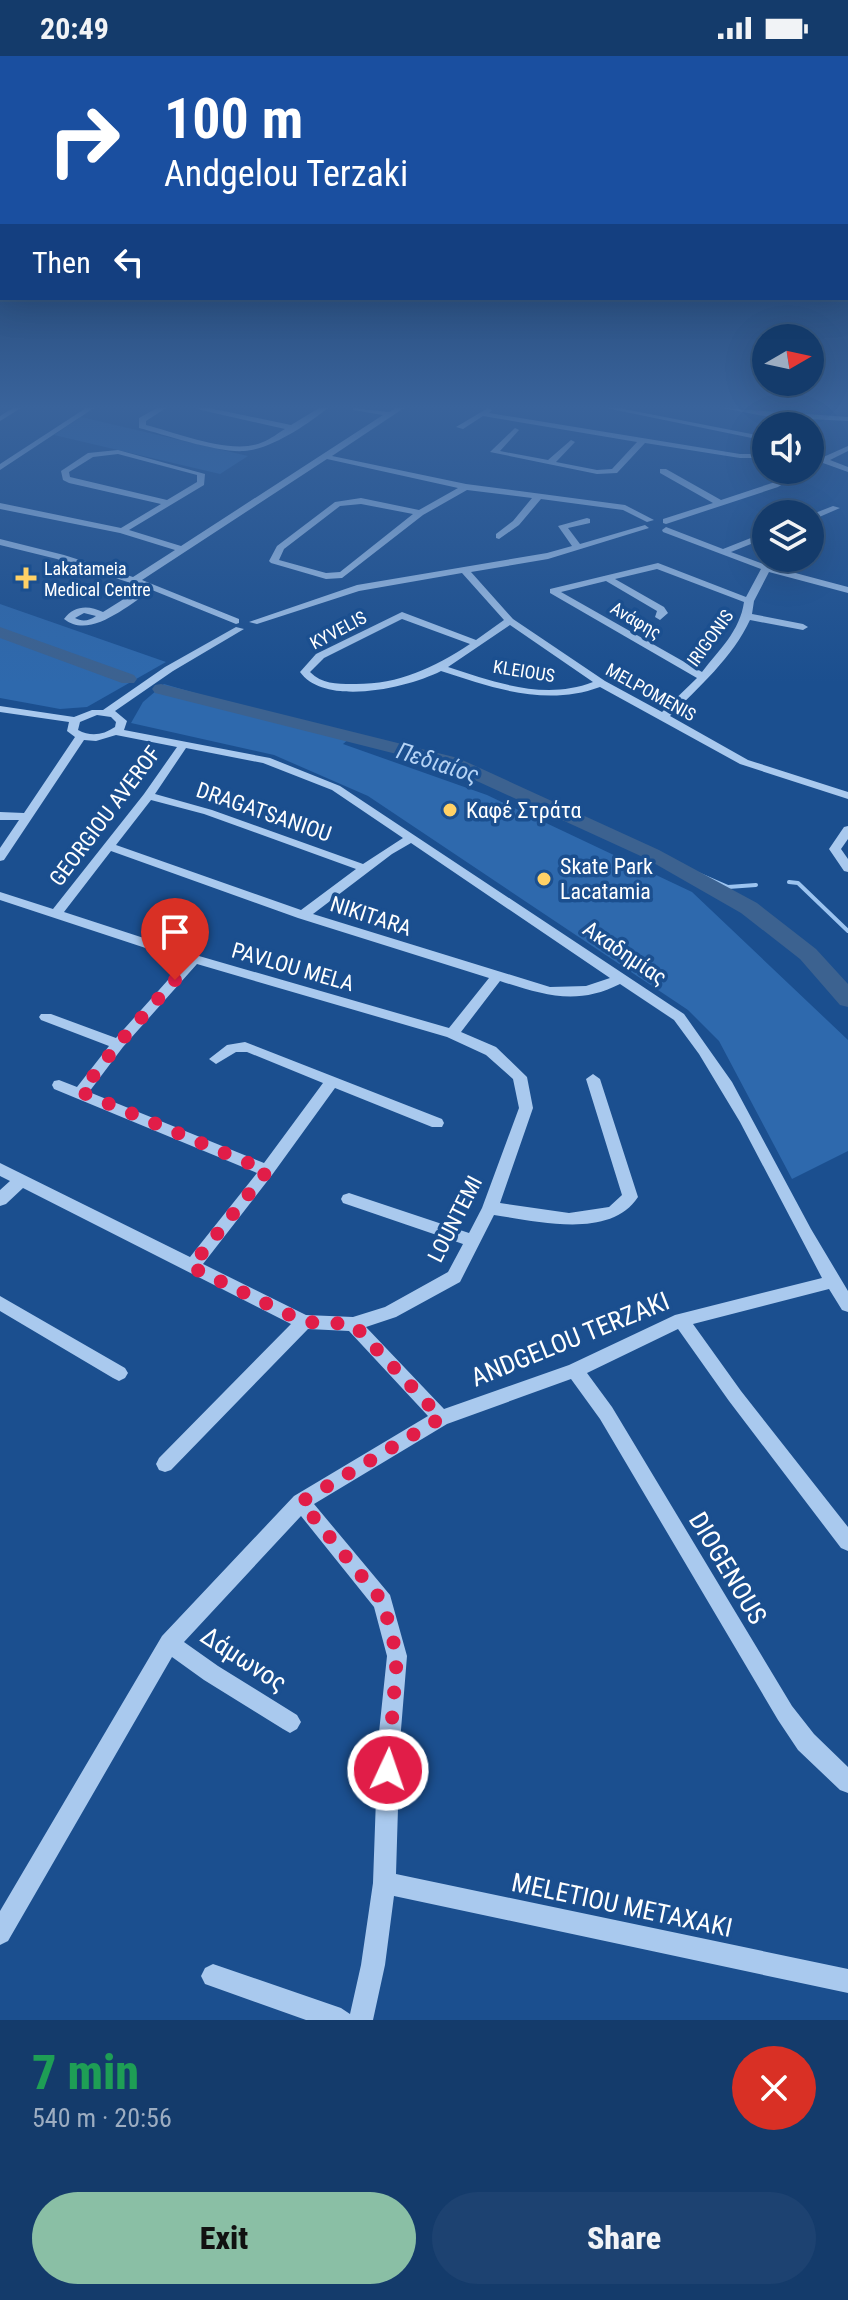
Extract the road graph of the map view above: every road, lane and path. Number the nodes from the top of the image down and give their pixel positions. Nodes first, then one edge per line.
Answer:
1 (153, 500) edge
2 (174, 500) edge
3 (262, 500) edge
4 (444, 500) edge
5 (536, 500) edge
6 (565, 500) edge
7 (713, 500) edge
8 (733, 500) edge
9 (168, 503) junction
10 (721, 504) junction
11 (0, 506) edge
12 (836, 508) dead end
13 (420, 513) junction
14 (824, 513) edge
15 (587, 521) dead end
16 (647, 524) junction
17 (666, 526) junction
18 (122, 531) junction
19 (499, 536) dead end
20 (752, 540) edge
21 (0, 542) edge
22 (578, 548) junction
23 (184, 550) junction
24 (722, 552) junction
25 (752, 563) edge
26 (466, 572) junction
27 (764, 572) edge
28 (781, 572) edge
29 (607, 578) junction
30 (135, 580) junction
31 (151, 586) junction
32 (848, 590) edge
33 (749, 601) junction
34 (101, 615) dead end
35 (747, 616) junction
36 (660, 617) dead end
37 (510, 621) junction
38 (238, 625) junction
39 (803, 627) dead end
40 (476, 643) junction
41 (442, 668) junction
42 (703, 677) junction
43 (601, 683) junction
44 (0, 709) edge
45 (106, 712) junction
46 (663, 717) junction
47 (75, 720) junction
48 (116, 732) junction
49 (81, 737) junction
50 (184, 744) junction
51 (148, 796) junction
52 (848, 796) edge
53 (0, 816) edge
54 (26, 817) junction
55 (848, 830) edge
56 (412, 838) junction
57 (110, 847) junction
58 (0, 857) edge
59 (848, 868) edge
60 (366, 869) junction
61 (0, 896) edge
62 (57, 913) junction
63 (303, 915) junction
64 (194, 959) junction
65 (621, 977) junction
66 (496, 978) junction
67 (46, 1017) dead end
68 (452, 1034) junction
69 (118, 1044) junction
70 (216, 1059) dead end
71 (520, 1077) joint
72 (593, 1079) dead end
73 (331, 1083) junction
74 (59, 1085) dead end
75 (81, 1092) junction
76 (437, 1123) dead end
77 (0, 1169) edge
78 (267, 1171) junction
79 (21, 1180) junction
80 (349, 1199) dead end
81 (0, 1200) edge
82 (490, 1208) junction
83 (472, 1241) junction
84 (191, 1267) junction
85 (832, 1282) junction
86 (0, 1303) edge
87 (848, 1305) edge
88 (681, 1320) junction
89 (304, 1322) junction
90 (353, 1324) junction
91 (575, 1370) junction
92 (119, 1373) dead end
93 (441, 1418) junction
94 (165, 1464) dead end
95 (301, 1502) junction
96 (848, 1542) edge
97 (169, 1643) junction
98 (290, 1722) dead end
99 (848, 1782) edge
100 (384, 1883) junction
101 (0, 1933) edge
102 (213, 1976) dead end
103 (848, 1981) edge
104 (341, 2020) edge
105 (361, 2020) edge

1 - 9 street
2 - 9 street
3 - 23 street
4 - 13 street
5 - 19 street
6 - 16 street
7 - 10 street
8 - 10 street
9 - 18 street
10 - 17 street
11 - 18 street
12 - 14 street
13 - 13 street
15 - 22 street
16 - 17 street
16 - 22 street
17 - 24 street
18 - 23 street
20 - 24 street
21 - 30 street
22 - 26 street
23 - 30 street
24 - 25 street
26 - 37 street, MELPOMENIS
26 - 38 street
27 - 33 street, IRIGONIS
28 - 32 street
29 - 33 street
29 - 36 street
29 - 42 street, Ανάφης
30 - 31 street
31 - 34 street
31 - 38 street
33 - 35 street, IRIGONIS
35 - 39 street
35 - 42 street, IRIGONIS
37 - 40 street, KYVELIS
37 - 43 street, MELPOMENIS
38 - 45 street
40 - 41 street, KYVELIS
40 - 41 street, KYVELIS
41 - 43 street, KLEIOUS
42 - 46 street, IRIGONIS
43 - 46 street, MELPOMENIS
44 - 47 street
45 - 47 street
45 - 48 street
46 - 52 street, MELPOMENIS
47 - 49 street
48 - 49 street, Ακαδημίας
48 - 50 street, Ακαδημίας
49 - 54 street
50 - 51 street, GEORGIOU AVEROF
50 - 56 street, Ακαδημίας
51 - 57 street, GEORGIOU AVEROF
51 - 60 street, DRAGATSANIOU
53 - 54 street
54 - 58 street
55 - 59 street
56 - 60 street
56 - 65 street, Ακαδημίας
57 - 62 street, GEORGIOU AVEROF
57 - 63 street, NIKITARA
60 - 63 street
61 - 62 street, PAVLOU MELA
62 - 64 street, PAVLOU MELA
63 - 66 street, NIKITARA
64 - 68 street, PAVLOU MELA
64 - 69 street
65 - 66 street, NIKITARA
65 - 85 street, Ακαδημίας
66 - 68 street
67 - 69 street
68 - 71 street, PAVLOU MELA
69 - 75 street
70 - 73 street
71 - 82 street, LOUNTEMI
72 - 82 street
73 - 76 street
73 - 78 street
74 - 75 street
75 - 78 street
77 - 79 street
78 - 84 street
79 - 81 street
79 - 84 street
80 - 83 street
82 - 83 street, LOUNTEMI
83 - 90 street, LOUNTEMI
84 - 89 street
85 - 87 street, Ακαδημίας
85 - 88 street, ANDGELOU TERZAKI
86 - 92 street
88 - 91 street, ANDGELOU TERZAKI
88 - 96 street
89 - 90 street
89 - 94 street
90 - 93 street
91 - 93 street, ANDGELOU TERZAKI
91 - 99 street, DIOGENOUS
93 - 95 street, ANDGELOU TERZAKI
95 - 97 street, ANDGELOU TERZAKI
95 - 100 street
97 - 98 street, Δάμωνος
97 - 101 street, ANDGELOU TERZAKI
100 - 103 street, MELETIOU METAXAKI
100 - 105 street
102 - 104 street

